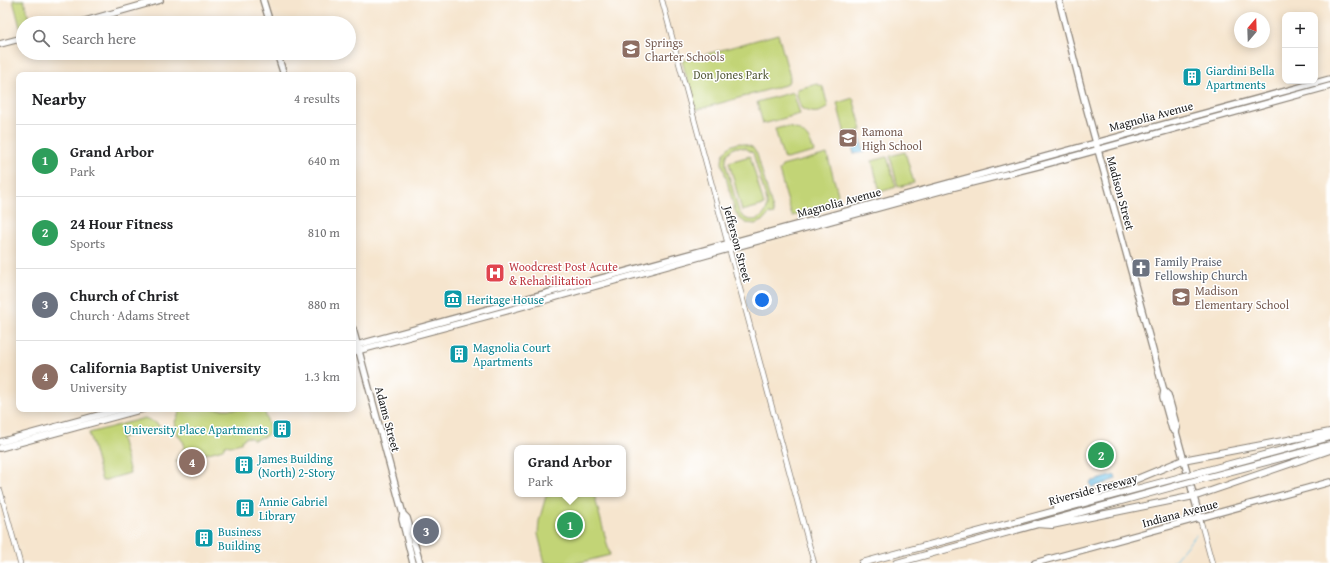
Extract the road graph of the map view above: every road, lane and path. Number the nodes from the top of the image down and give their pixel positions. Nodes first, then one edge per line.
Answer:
1 (160, 0) edge
2 (263, 0) edge
3 (662, 0) edge
4 (1059, 0) edge
5 (103, 16) edge
6 (268, 16) edge
7 (16, 40) edge
8 (0, 44) edge
9 (280, 60) edge
10 (283, 72) edge
11 (1330, 79) edge
12 (1330, 86) edge
13 (1098, 146) junction
14 (728, 246) junction
15 (356, 348) edge
16 (109, 412) edge
17 (132, 412) edge
18 (1330, 432) edge
19 (1330, 437) edge
20 (0, 442) edge
21 (1330, 445) edge
22 (0, 448) edge
23 (1330, 450) edge
24 (1183, 460) junction
25 (1330, 482) edge
26 (0, 490) edge
27 (1193, 496) junction
28 (403, 514) junction
29 (1042, 514) junction
30 (1200, 519) junction
31 (1035, 524) junction
32 (404, 528) junction
33 (411, 531) junction
34 (20, 563) edge
35 (413, 563) edge
36 (420, 563) edge
37 (814, 563) edge
38 (862, 563) edge
39 (897, 563) edge
40 (1035, 563) edge
41 (1212, 563) edge

1 - 5 main road
2 - 6 main road
3 - 14 street, Jefferson Street
4 - 13 main road, Madison Street
7 - 8 main road
9 - 10 main road
11 - 13 main road, Magnolia Avenue
12 - 13 main road, Magnolia Avenue
13 - 14 main road, Magnolia Avenue
13 - 24 main road, Madison Street
14 - 15 main road, Magnolia Avenue
14 - 37 street, Jefferson Street
15 - 28 main road, Adams Street
16 - 20 main road
17 - 22 main road
18 - 24 highway
19 - 29 highway, Riverside Freeway, bridge
21 - 31 highway, Riverside Freeway, bridge
23 - 27 highway
24 - 27 main road, Madison Street
24 - 29 highway
25 - 30 main road, Indiana Avenue
26 - 34 street
27 - 30 main road, Madison Street
27 - 31 highway
28 - 32 main road, Adams Street
28 - 33 main road, Adams Street
29 - 38 highway, Riverside Freeway
30 - 40 main road, Indiana Avenue
30 - 41 street, Madison Street
31 - 39 highway, Riverside Freeway
32 - 33 main road
32 - 35 main road, Adams Street
33 - 36 main road, Adams Street

